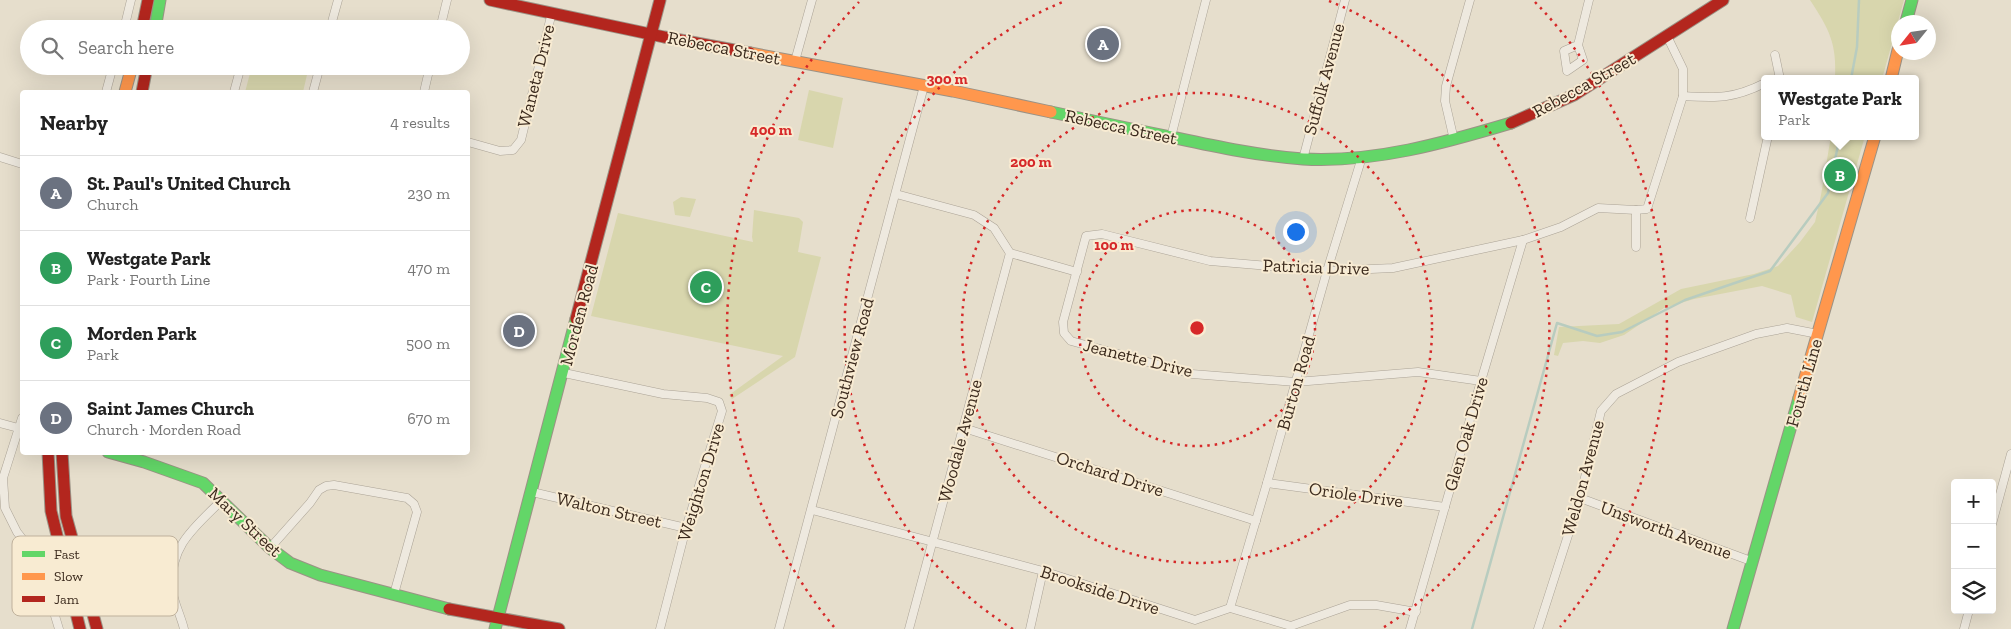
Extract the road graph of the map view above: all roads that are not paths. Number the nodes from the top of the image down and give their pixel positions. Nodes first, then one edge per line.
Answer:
1 (131, 0) edge
2 (148, 0) edge
3 (160, 0) edge
4 (338, 0) edge
5 (447, 0) edge
6 (490, 0) edge
7 (660, 0) edge
8 (812, 0) edge
9 (1206, 0) edge
10 (1345, 0) edge
11 (1470, 0) edge
12 (1589, 0) edge
13 (1723, 0) edge
14 (1912, 0) edge
15 (552, 12) junction
16 (1908, 15) edge
17 (126, 20) edge
18 (144, 20) edge
19 (156, 20) edge
20 (332, 20) edge
21 (442, 20) edge
22 (652, 34) junction
23 (1667, 36) junction
24 (1578, 45) dead end
25 (1775, 54) dead end
26 (1896, 60) edge
27 (795, 61) junction
28 (111, 75) edge
29 (130, 75) edge
30 (145, 75) edge
31 (239, 75) edge
32 (318, 75) edge
33 (428, 75) edge
34 (1778, 75) edge
35 (1892, 75) edge
36 (1761, 85) edge
37 (924, 86) junction
38 (107, 90) edge
39 (126, 90) edge
40 (142, 90) edge
41 (235, 90) edge
42 (314, 90) edge
43 (424, 90) edge
44 (1682, 96) junction
45 (1170, 137) junction
46 (1454, 140) junction
47 (1767, 140) edge
48 (1874, 140) edge
49 (470, 143) edge
50 (0, 157) edge
51 (1362, 157) junction
52 (1303, 159) junction
53 (20, 163) edge
54 (896, 194) junction
55 (1636, 210) junction
56 (1750, 218) dead end
57 (1523, 240) junction
58 (1636, 247) dead end
59 (1010, 253) junction
60 (1326, 271) junction
61 (1077, 272) junction
62 (1818, 334) junction
63 (564, 373) junction
64 (1481, 381) junction
65 (1296, 382) junction
66 (0, 423) edge
67 (964, 428) junction
68 (20, 429) edge
69 (20, 432) edge
70 (2011, 454) edge
71 (48, 455) edge
72 (62, 455) edge
73 (119, 455) edge
74 (1267, 483) junction
75 (532, 492) junction
76 (1580, 498) junction
77 (222, 500) junction
78 (1445, 507) junction
79 (1996, 509) edge
80 (812, 510) junction
81 (1256, 521) junction
82 (686, 528) junction
83 (20, 536) edge
84 (56, 536) edge
85 (71, 536) edge
86 (933, 542) junction
87 (270, 548) junction
88 (178, 553) edge
89 (1751, 561) junction
90 (1043, 571) junction
91 (394, 594) junction
92 (1230, 608) junction
93 (178, 609) edge
94 (1416, 612) junction
95 (1968, 614) edge
96 (55, 616) edge
97 (77, 616) edge
98 (93, 616) edge
99 (499, 617) junction
100 (1291, 627) edge
101 (59, 629) edge
102 (80, 629) edge
103 (97, 629) edge
104 (184, 629) edge
105 (495, 629) edge
106 (559, 629) edge
107 (660, 629) edge
108 (779, 629) edge
109 (909, 629) edge
110 (1030, 629) edge
111 (1410, 629) edge
112 (1538, 629) edge
113 (1733, 629) edge
114 (1964, 629) edge

1 - 17 street
2 - 18 main road
3 - 19 main road
4 - 20 street
5 - 21 street
6 - 15 main road, Rebecca Street
7 - 22 main road, Morden Road
8 - 27 street
9 - 45 street
10 - 52 street, Suffolk Avenue
11 - 46 street
12 - 24 street
13 - 23 main road, Rebecca Street
14 - 16 main road
15 - 22 main road, Rebecca Street
15 - 49 street, Waneta Drive
22 - 27 main road, Rebecca Street
22 - 63 main road, Morden Road
23 - 44 street
23 - 46 main road, Rebecca Street
25 - 34 street
26 - 35 main road
27 - 37 main road, Rebecca Street
28 - 38 street
29 - 39 main road
30 - 40 main road
31 - 41 street
32 - 42 street
33 - 43 street
36 - 44 street
37 - 45 main road, Rebecca Street
37 - 54 street, Southview Road
44 - 55 street
45 - 52 main road, Rebecca Street
46 - 51 main road, Rebecca Street
47 - 56 street
48 - 62 main road, Fourth Line
50 - 53 street
51 - 52 main road, Rebecca Street
51 - 60 street, Burton Road
54 - 59 street
54 - 80 street, Southview Road
55 - 57 street, Patricia Drive
55 - 58 street
57 - 60 street, Patricia Drive
57 - 64 street, Glen Oak Drive
59 - 61 street
59 - 67 street, Woodale Avenue
60 - 61 street, Patricia Drive
60 - 65 street, Burton Road
61 - 65 street, Jeanette Drive
62 - 76 street, Weldon Avenue
62 - 89 main road, Fourth Line
63 - 75 main road, Morden Road
63 - 82 street, Weighton Drive
64 - 65 street, Jeanette Drive
64 - 78 street, Glen Oak Drive
65 - 74 street, Burton Road
66 - 68 street
67 - 81 street, Orchard Drive
67 - 86 street, Woodale Avenue
69 - 83 street
70 - 79 street
71 - 84 main road
72 - 85 main road
73 - 77 main road, Mary Street
74 - 78 street, Oriole Drive
74 - 81 street, Burton Road
75 - 82 street, Walton Street
75 - 99 main road, Morden Road
76 - 89 street, Unsworth Avenue
76 - 112 street, Weldon Avenue
77 - 87 main road, Mary Street
77 - 88 street
78 - 94 street, Glen Oak Drive
80 - 86 street, Brookside Drive
80 - 108 street, Southview Road
81 - 92 street, Burton Road
82 - 107 street, Weighton Drive
86 - 90 street, Brookside Drive
86 - 109 street, Woodale Avenue
87 - 91 main road, Mary Street
87 - 91 street
89 - 113 main road, Fourth Line
90 - 92 street, Brookside Drive
90 - 110 street
91 - 99 main road, Mary Street
92 - 100 street
93 - 104 street
94 - 100 street
94 - 111 street, Glen Oak Drive
95 - 114 street
96 - 101 street
97 - 102 main road
98 - 103 main road
99 - 105 main road, Morden Road
99 - 106 main road, Mary Street

